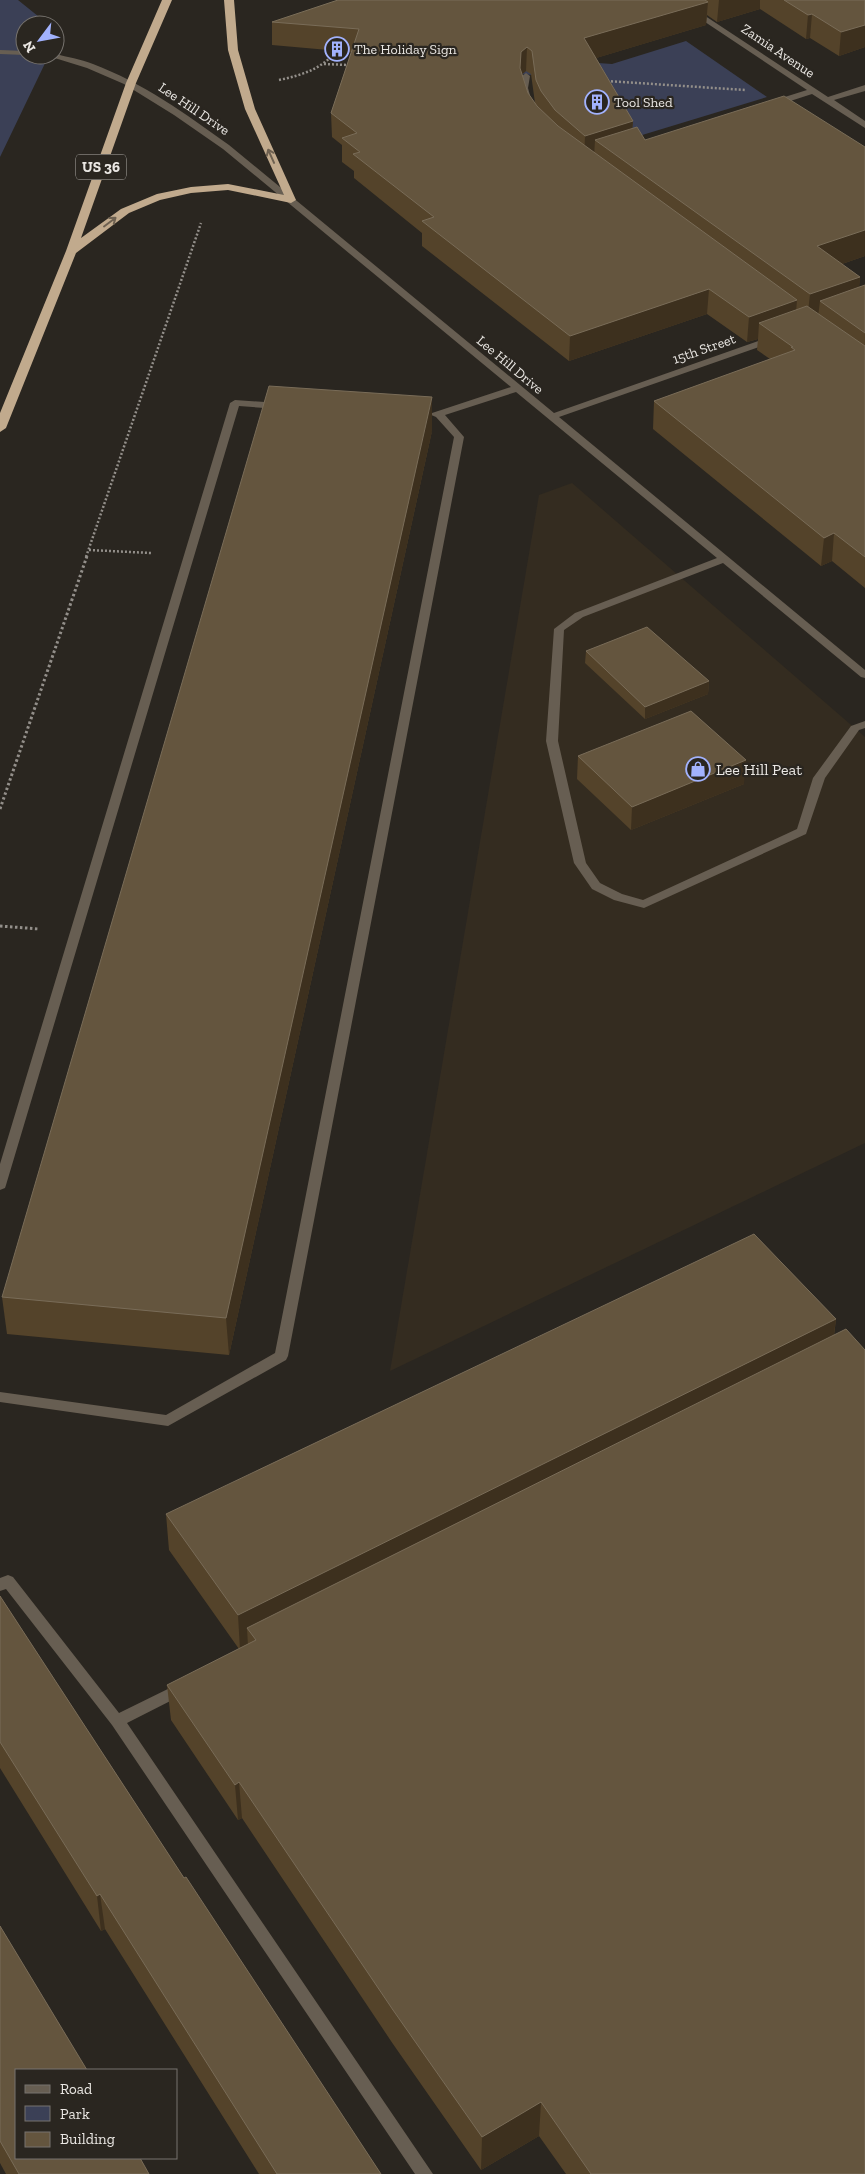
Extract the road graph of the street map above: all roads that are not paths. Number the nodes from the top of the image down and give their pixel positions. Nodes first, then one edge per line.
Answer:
1 (167, 0) edge
2 (229, 0) edge
3 (676, 0) edge
4 (0, 52) edge
5 (15, 53) edge
6 (65, 59) edge
7 (526, 76) edge
8 (131, 84) junction
9 (865, 88) edge
10 (813, 91) junction
11 (826, 100) junction
12 (770, 105) edge
13 (529, 106) edge
14 (865, 125) edge
15 (291, 200) junction
16 (71, 251) junction
17 (779, 337) edge
18 (517, 388) junction
19 (294, 406) edge
20 (420, 413) edge
21 (439, 414) junction
22 (551, 417) junction
23 (0, 428) edge
24 (724, 558) junction
25 (865, 675) edge
26 (865, 724) edge
27 (0, 1185) edge
28 (0, 1397) edge
29 (0, 1585) edge
30 (197, 1681) edge
31 (117, 1721) junction
32 (425, 2174) edge

1 - 8 highway, US 36
15 -> 2 highway
3 - 10 street, Zamia Avenue
4 - 5 street
6 - 8 street, Lee Hill Drive
7 - 13 street
8 - 15 street, Lee Hill Drive
8 - 16 highway, US 36
9 - 11 street
10 - 11 street, Zamia Avenue
10 - 12 street
11 - 14 street, Zamia Avenue
16 -> 15 highway
15 - 18 street, Lee Hill Drive
16 - 23 highway, US 36
17 - 22 street, 15th Street
18 - 21 street
18 - 22 street, Lee Hill Drive
19 - 27 street
20 - 21 street
21 - 28 street
22 - 24 street, Lee Hill Drive
24 - 25 street, Lee Hill Drive
24 - 26 street
29 - 31 street
30 - 31 street
31 - 32 street

